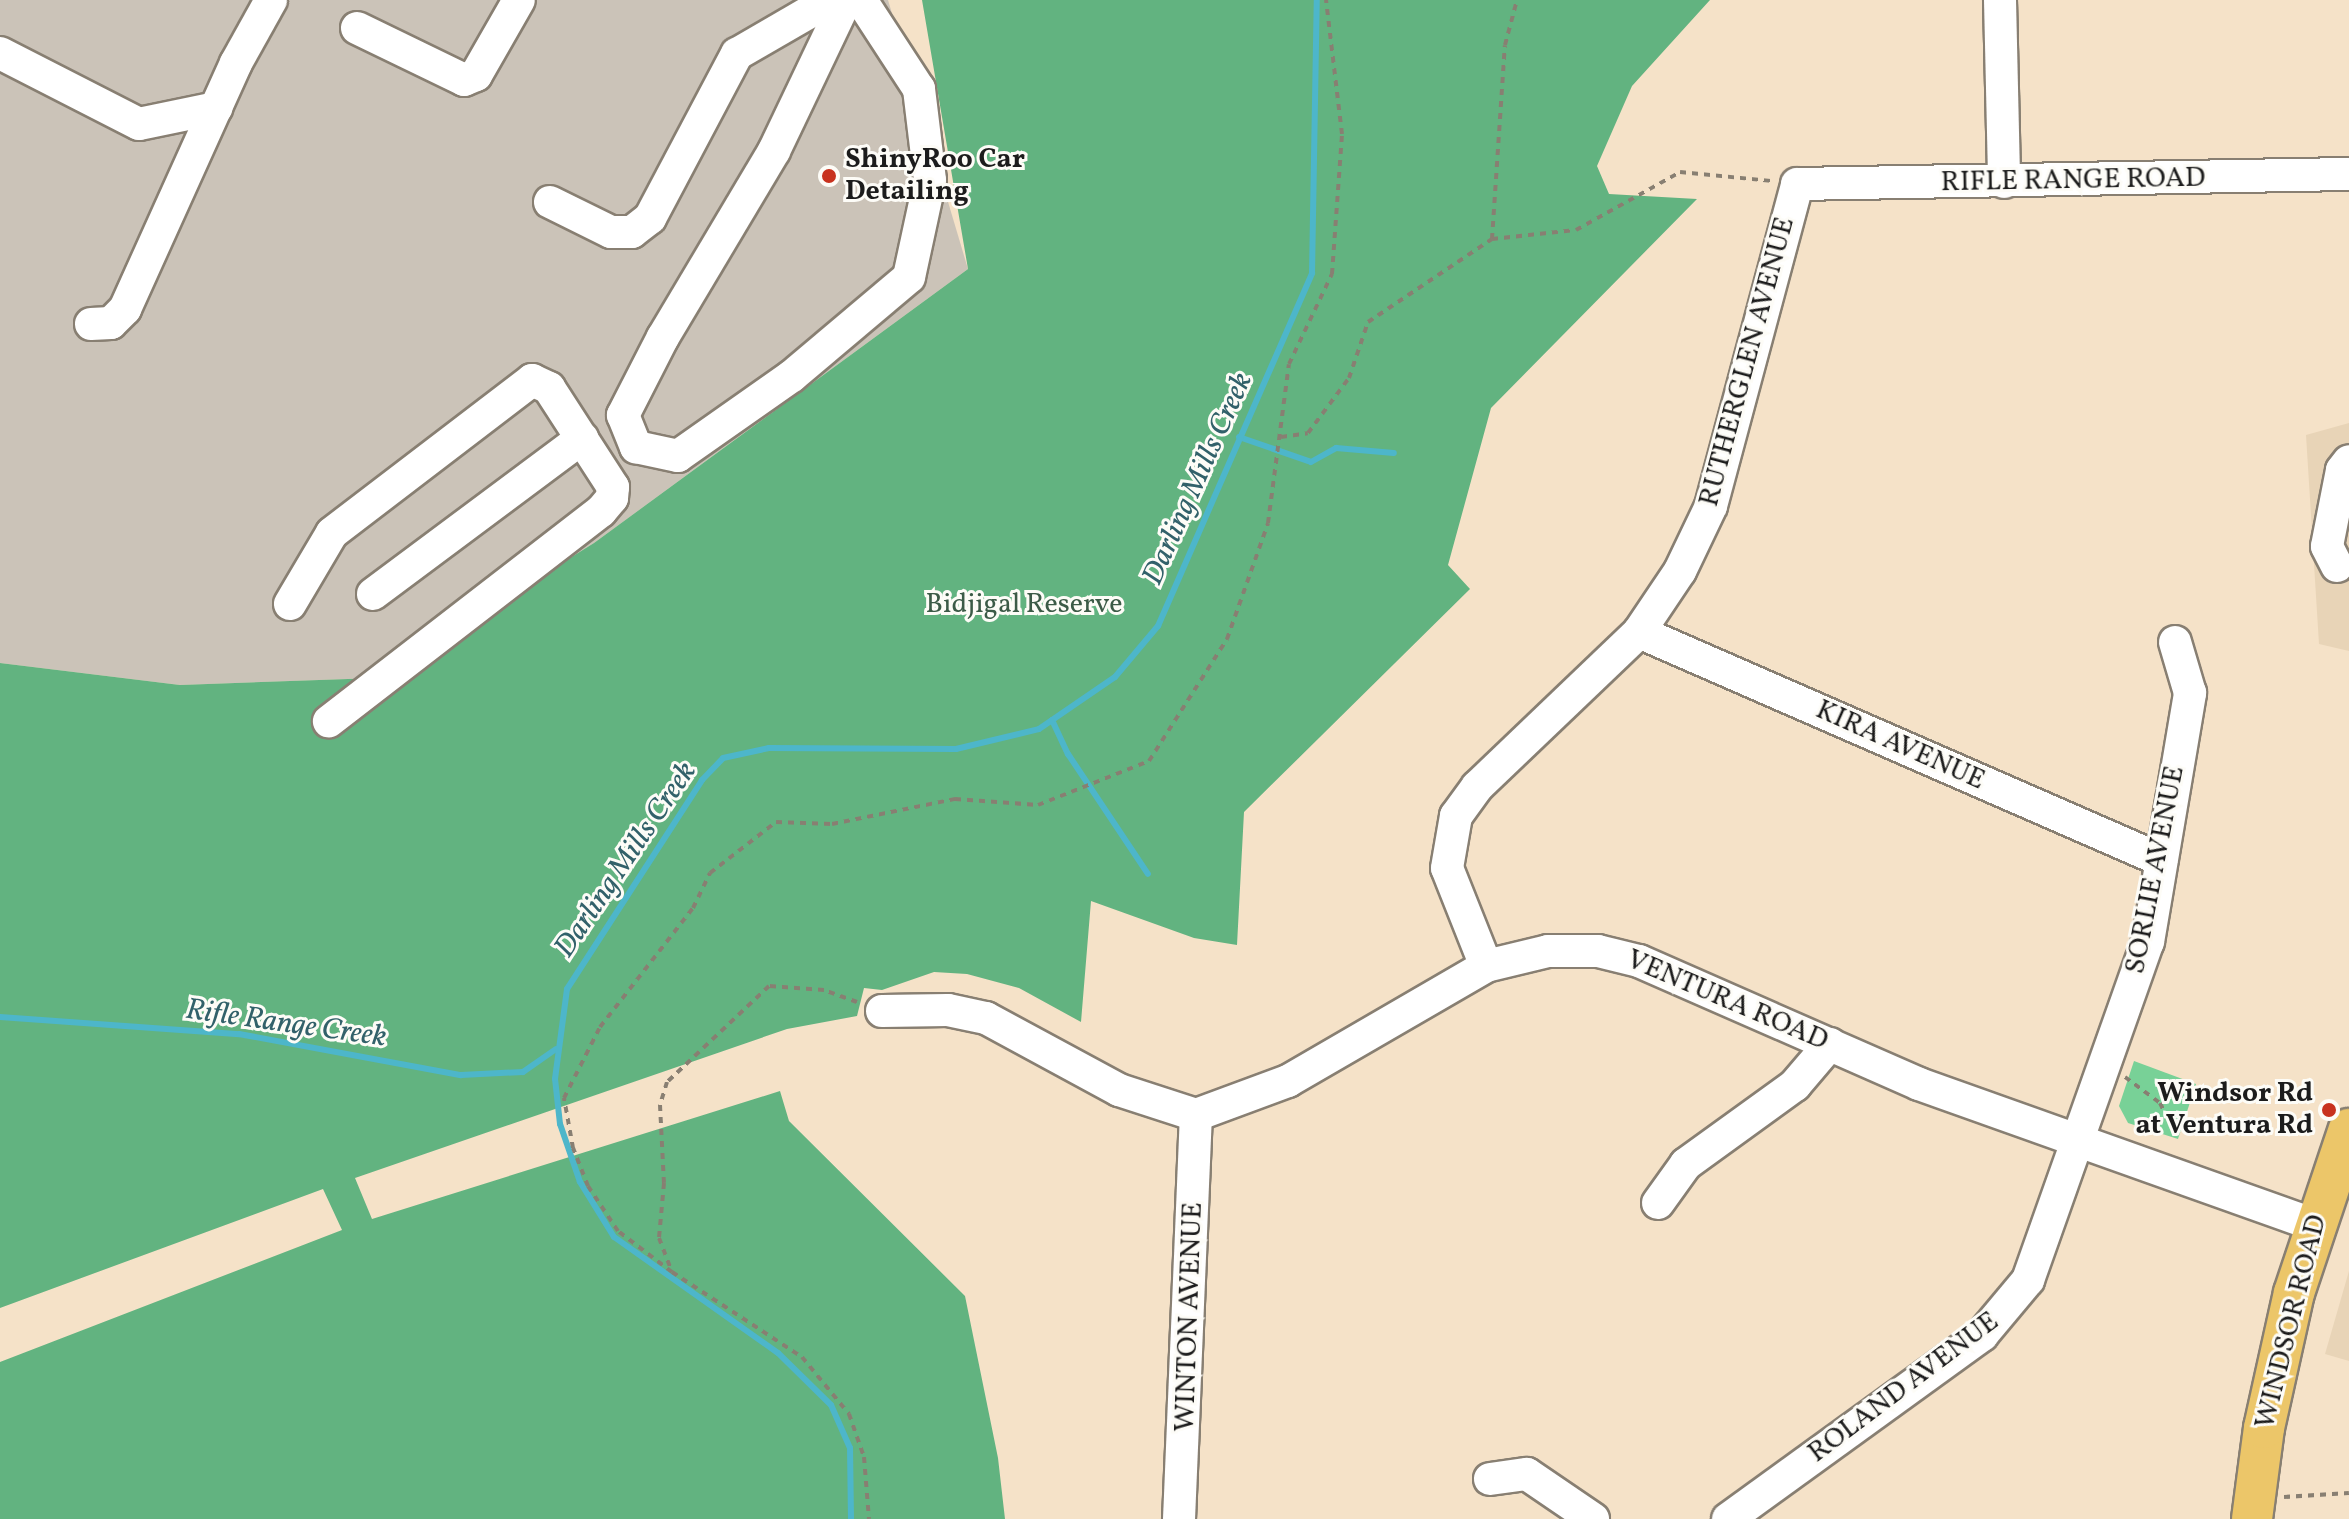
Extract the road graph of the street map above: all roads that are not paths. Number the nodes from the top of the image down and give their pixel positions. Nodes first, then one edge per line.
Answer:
1 (271, 0) edge
2 (519, 0) edge
3 (830, 0) edge
4 (846, 0) edge
5 (861, 0) edge
6 (2000, 0) edge
7 (357, 28) dead end
8 (0, 53) edge
9 (216, 108) junction
10 (2349, 174) edge
11 (2004, 182) junction
12 (1797, 184) joint
13 (550, 202) dead end
14 (91, 324) dead end
15 (583, 440) junction
16 (2349, 461) edge
17 (2349, 488) edge
18 (2331, 518) junction
19 (2337, 566) dead end
20 (373, 594) dead end
21 (290, 604) dead end
22 (1639, 632) junction
23 (2175, 642) dead end
24 (329, 721) dead end
25 (2161, 860) junction
26 (1486, 966) junction
27 (882, 1011) road end
28 (1830, 1044) junction
29 (1196, 1115) junction
30 (2349, 1129) edge
31 (2080, 1141) junction
32 (1658, 1203) dead end
33 (2314, 1225) junction
34 (1490, 1479) dead end
35 (2267, 1508) edge
36 (1179, 1519) edge
37 (1593, 1519) edge
38 (1728, 1519) edge

1 - 9 street
2 - 7 street
3 - 13 street
3 - 15 street
4 - 5 street
6 - 11 street
8 - 9 street
9 - 14 street
10 - 11 street, RIFLE RANGE ROAD
11 - 12 street, RIFLE RANGE ROAD
12 - 22 street, RUTHERGLEN AVENUE
15 - 20 street
15 - 21 street
15 - 24 street
16 - 18 street
17 - 18 street
18 - 19 street
22 - 25 street, KIRA AVENUE
22 - 26 street, RUTHERGLEN AVENUE
23 - 25 street, SORLIE AVENUE
25 - 31 street, SORLIE AVENUE
26 - 28 street, VENTURA ROAD
26 - 29 street, VENTURA ROAD
27 - 29 street
28 - 31 street, VENTURA ROAD
28 - 32 street
29 - 36 street, WINTON AVENUE
30 - 33 main road, WINDSOR ROAD
31 - 33 street, VENTURA ROAD
31 - 38 street, ROLAND AVENUE
33 - 35 main road, WINDSOR ROAD
34 - 37 street

